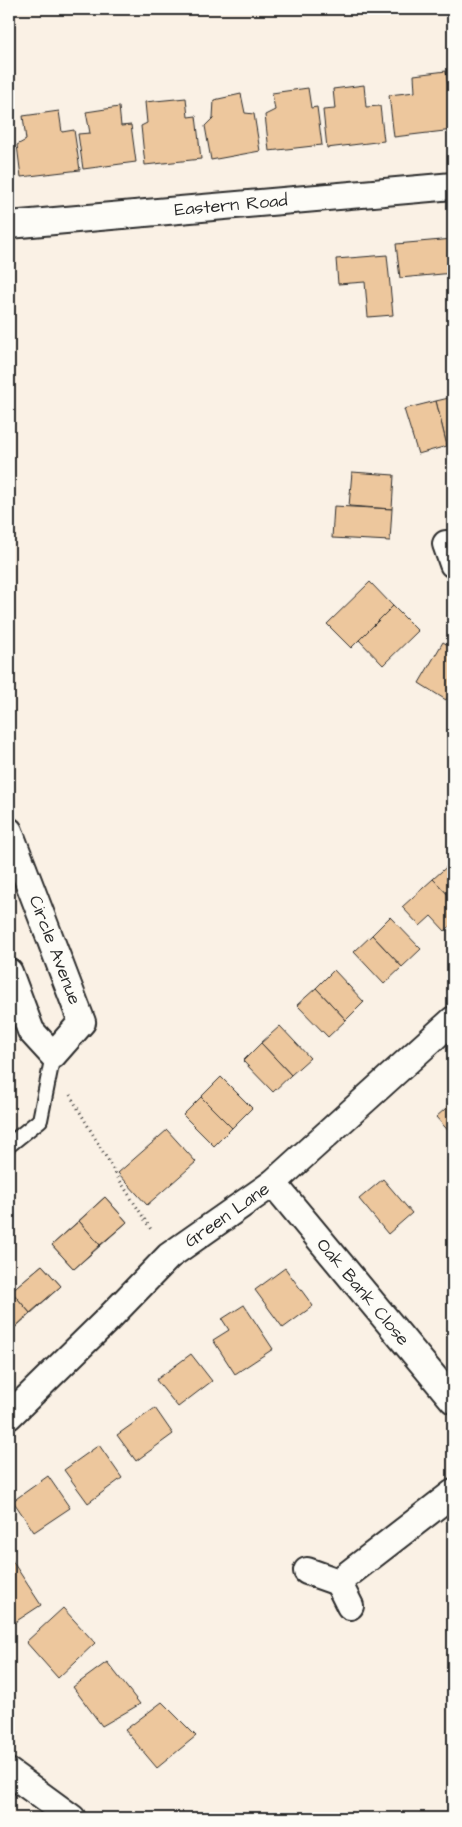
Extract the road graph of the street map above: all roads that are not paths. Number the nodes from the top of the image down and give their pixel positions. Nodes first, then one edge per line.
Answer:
1 (453, 186) edge
2 (9, 225) edge
3 (9, 831) edge
4 (9, 972) edge
5 (453, 1020) edge
6 (53, 1056) junction
7 (9, 1145) edge
8 (273, 1183) junction
9 (453, 1400) edge
10 (9, 1416) edge
11 (453, 1493) edge
12 (307, 1571) dead end
13 (338, 1582) junction
14 (350, 1606) dead end
15 (9, 1772) edge
16 (72, 1818) edge

1 - 2 street, Eastern Road
3 - 6 street, Circle Avenue
4 - 6 street
5 - 8 street, Green Lane
6 - 7 lane
8 - 9 street, Oak Bank Close
8 - 10 street, Green Lane
11 - 13 street
12 - 13 street
13 - 14 street
15 - 16 street

